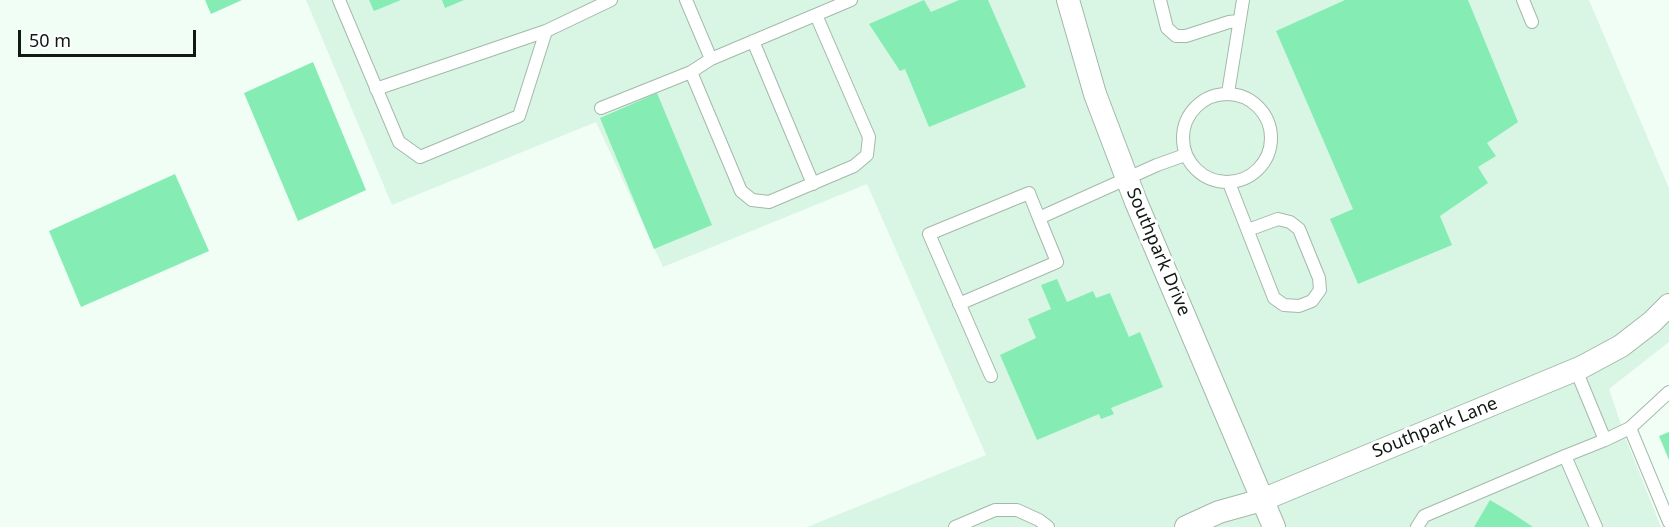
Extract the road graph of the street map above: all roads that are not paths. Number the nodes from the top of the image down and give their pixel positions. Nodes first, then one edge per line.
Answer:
1 (339, 0) edge
2 (611, 0) edge
3 (686, 0) edge
4 (851, 0) edge
5 (1068, 0) edge
6 (1160, 0) edge
7 (1243, 0) edge
8 (1523, 0) edge
9 (816, 15) junction
10 (1238, 21) junction
11 (1532, 22) dead end
12 (546, 31) junction
13 (753, 41) junction
14 (711, 59) junction
15 (691, 72) junction
16 (376, 89) junction
17 (1228, 93) junction
18 (601, 108) dead end
19 (1185, 155) junction
20 (1127, 179) junction
21 (813, 183) junction
22 (1229, 183) junction
23 (1039, 218) junction
24 (1248, 230) junction
25 (959, 304) junction
26 (1669, 305) edge
27 (1576, 370) junction
28 (991, 376) dead end
29 (1669, 392) edge
30 (1630, 428) junction
31 (1605, 440) junction
32 (1565, 456) junction
33 (1262, 500) junction
34 (1669, 522) edge
35 (955, 527) edge
36 (1048, 527) edge
37 (1186, 527) edge
38 (1274, 527) edge
39 (1417, 527) edge
40 (1596, 527) edge

1 - 16 lane
2 - 12 lane
3 - 14 lane
4 - 9 lane
5 - 20 street, Southpark Drive
6 - 10 lane
7 - 10 lane
8 - 11 lane
9 - 13 lane
9 - 21 lane
10 - 17 lane
12 - 16 lane
12 - 16 lane
13 - 14 lane
13 - 21 lane
14 - 15 lane
15 - 18 lane
15 - 21 lane
17 - 19 lane
17 - 22 lane
19 - 20 lane
19 - 22 lane
20 - 23 lane
20 - 33 street, Southpark Drive
22 - 24 lane
23 - 25 lane
23 - 25 lane
24 - 24 lane
25 - 28 lane
26 - 27 street, Southpark Lane
27 - 31 lane
27 - 33 street, Southpark Lane
29 - 30 lane
30 - 31 lane
30 - 34 lane
31 - 32 lane
32 - 39 lane
32 - 40 lane
33 - 37 street, Southpark Lane
33 - 38 street, Southpark Drive
35 - 36 lane

